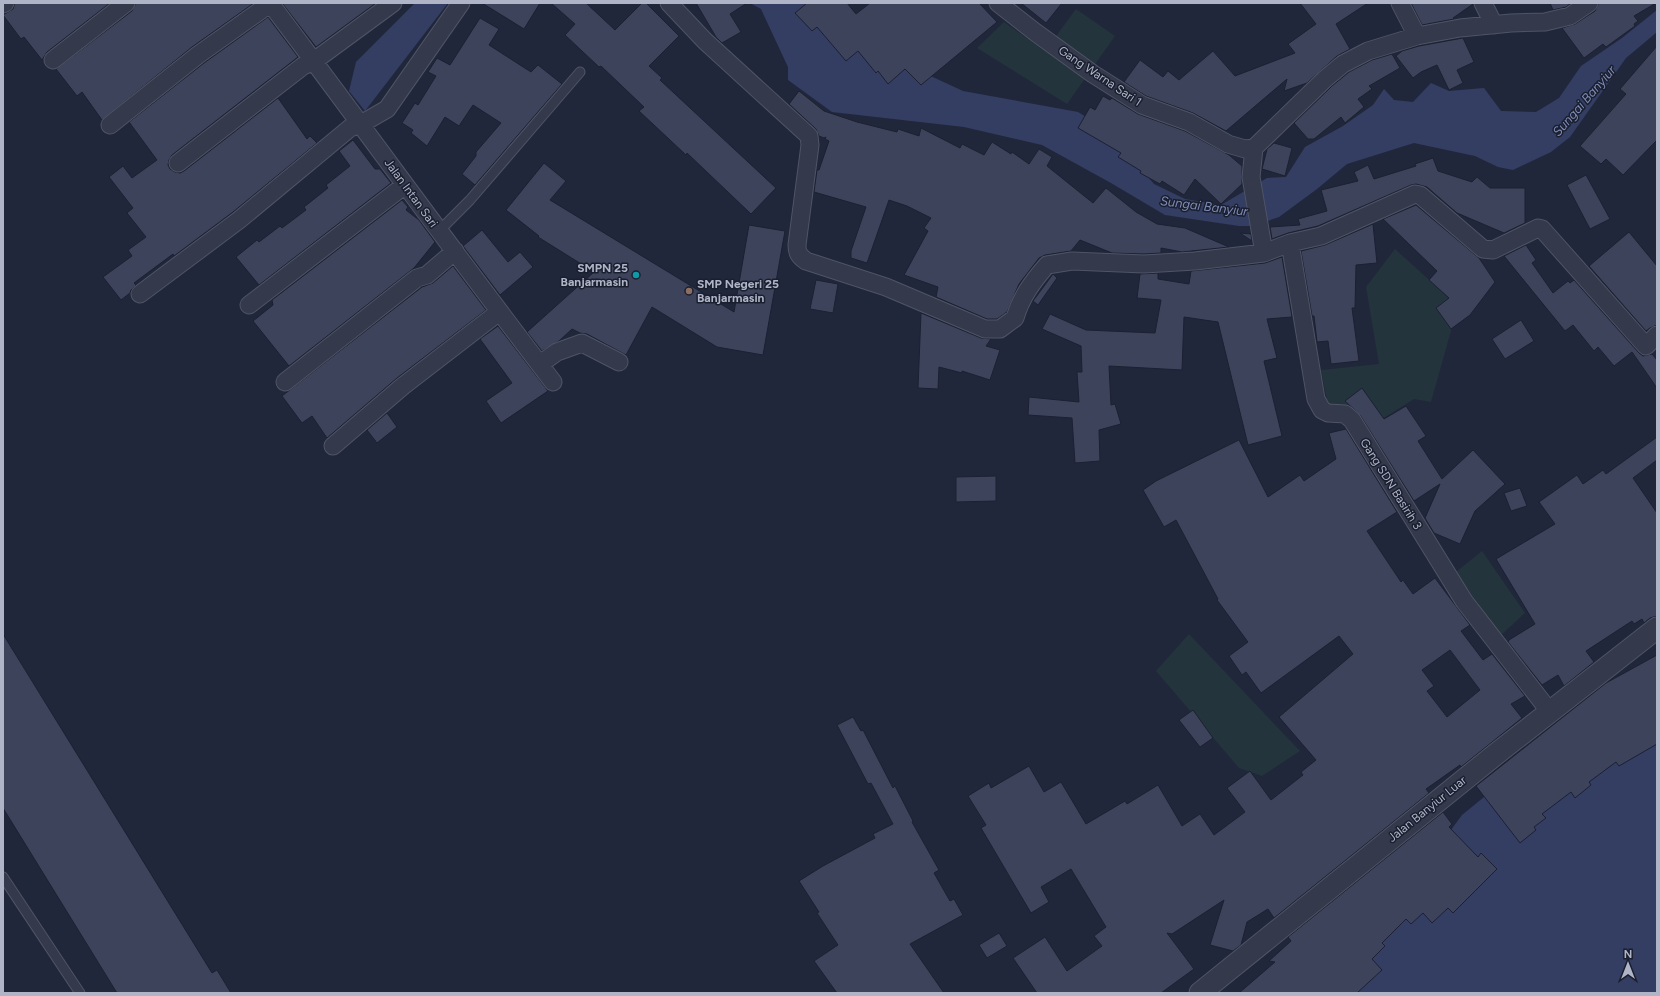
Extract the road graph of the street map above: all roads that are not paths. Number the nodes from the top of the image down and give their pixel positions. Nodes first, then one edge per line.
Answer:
1 (126, 3) edge
2 (270, 3) edge
3 (393, 3) edge
4 (461, 3) edge
5 (669, 3) edge
6 (998, 3) edge
7 (1400, 3) edge
8 (1483, 3) edge
9 (1589, 3) edge
10 (1494, 25) junction
11 (1417, 36) junction
12 (53, 60) dead end
13 (314, 61) junction
14 (580, 72) dead end
15 (361, 124) junction
16 (110, 126) dead end
17 (1254, 148) junction
18 (178, 163) dead end
19 (405, 185) junction
20 (438, 231) junction
21 (1290, 243) junction
22 (455, 251) junction
23 (1264, 251) junction
24 (140, 294) dead end
25 (249, 305) dead end
26 (499, 312) junction
27 (1653, 345) edge
28 (619, 362) dead end
29 (540, 364) junction
30 (285, 382) dead end
31 (553, 382) dead end
32 (333, 446) dead end
33 (1657, 628) edge
34 (1550, 712) junction
35 (3, 877) edge
36 (80, 993) edge
37 (1200, 993) edge

1 - 12 street
2 - 13 street, Jalan Intan Sari
2 - 16 street
3 - 13 street
4 - 15 street
5 - 23 street
6 - 17 street, Gang Warna Sari 1
7 - 11 street
8 - 10 street
9 - 10 street
10 - 11 street
11 - 17 street
13 - 15 street, Jalan Intan Sari
13 - 18 street
14 - 20 lane
15 - 19 street, Jalan Intan Sari
15 - 24 street
17 - 23 street
19 - 20 street, Jalan Intan Sari
19 - 25 street
20 - 22 street, Jalan Intan Sari
21 - 23 street
21 - 27 street
21 - 34 street, Gang SDN Basirih 3
22 - 26 street, Jalan Intan Sari
22 - 30 street
26 - 29 street, Jalan Intan Sari
26 - 32 street
28 - 29 street
29 - 31 street, Jalan Intan Sari
33 - 34 street, Jalan Banyiur Luar
34 - 37 street, Jalan Banyiur Luar
35 - 36 lane

